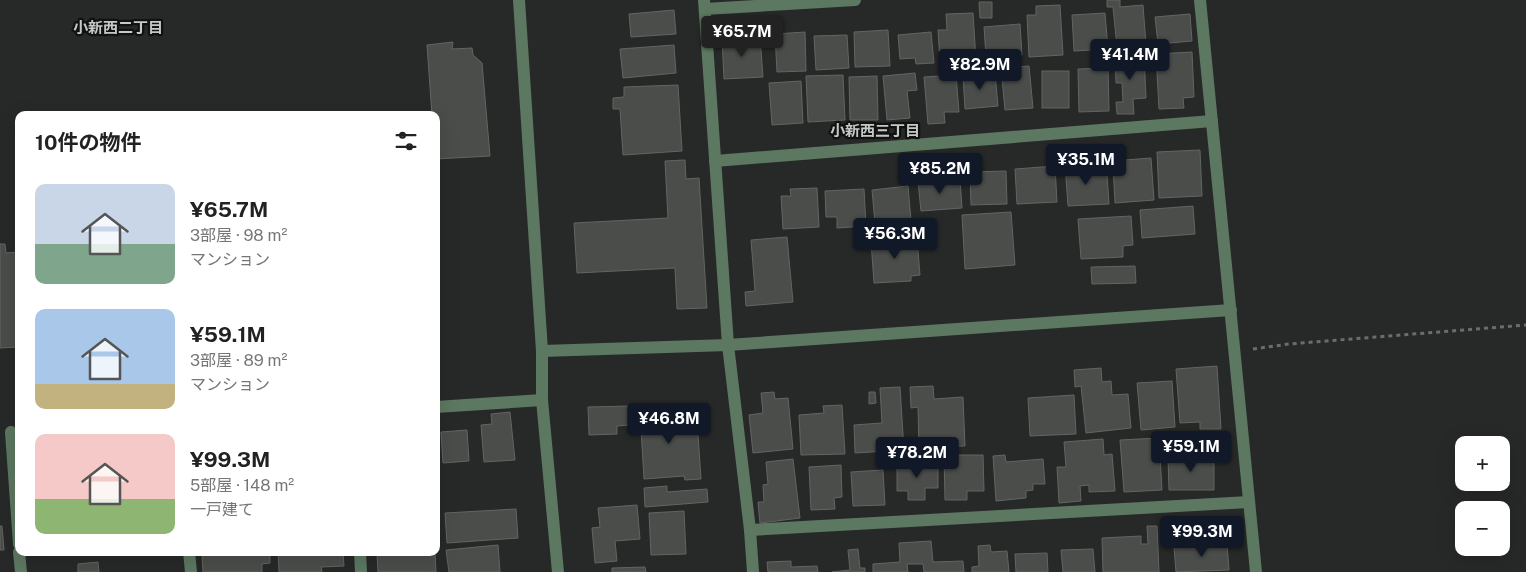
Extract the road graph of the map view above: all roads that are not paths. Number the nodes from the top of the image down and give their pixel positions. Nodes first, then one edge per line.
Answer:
1 (519, 0) edge
2 (855, 0) edge
3 (1200, 0) edge
4 (705, 4) edge
5 (1212, 121) junction
6 (715, 161) junction
7 (1231, 310) junction
8 (728, 345) junction
9 (542, 351) junction
10 (542, 400) junction
11 (440, 407) edge
12 (10, 432) edge
13 (15, 494) edge
14 (1249, 502) junction
15 (750, 530) junction
16 (19, 556) edge
17 (189, 556) edge
18 (360, 556) edge
19 (21, 572) edge
20 (191, 572) edge
21 (361, 572) edge
22 (558, 572) edge
23 (753, 572) edge
24 (1256, 572) edge

1 - 9 street
2 - 4 street
3 - 5 street
4 - 6 street
5 - 6 street
5 - 7 street
6 - 8 street
7 - 8 street
7 - 14 street
8 - 9 street
8 - 15 street
9 - 10 street
10 - 11 street
10 - 22 street
12 - 13 street
14 - 15 street
14 - 24 street
15 - 23 street
16 - 19 street
17 - 20 street
18 - 21 street

